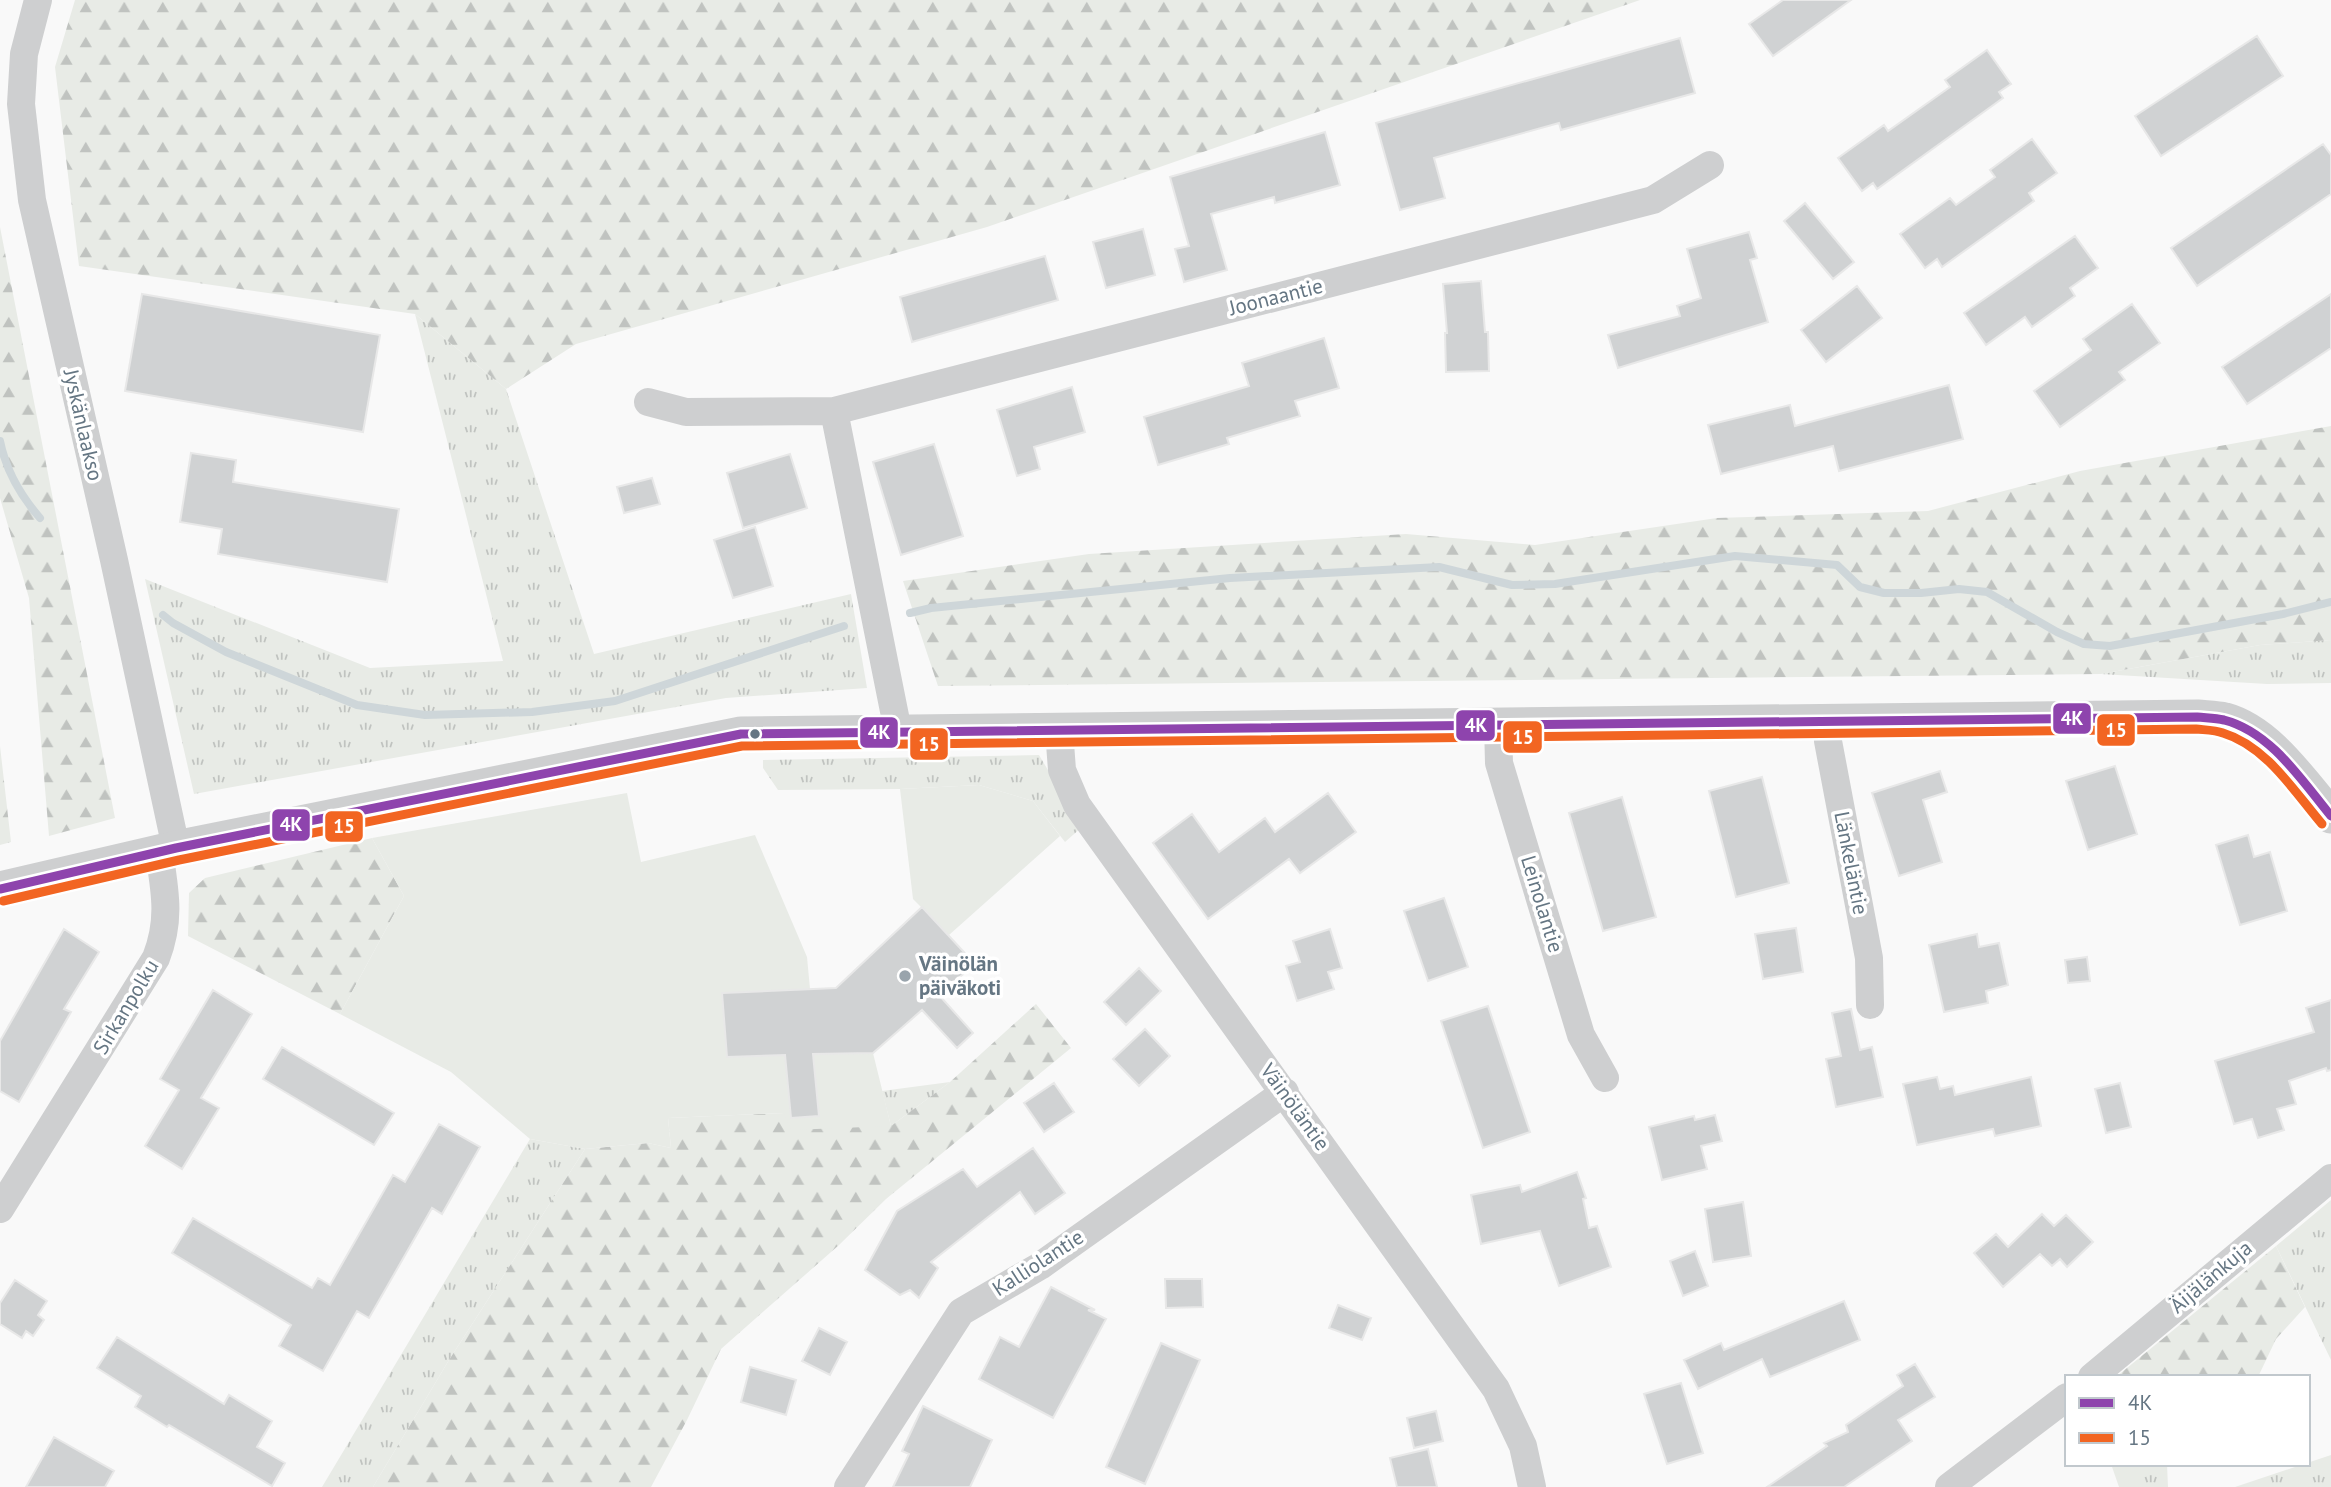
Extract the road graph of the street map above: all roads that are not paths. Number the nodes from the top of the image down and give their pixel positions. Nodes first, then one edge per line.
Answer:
1 (38, 0) edge
2 (1710, 165) dead end
3 (648, 402) dead end
4 (834, 411) junction
5 (1827, 722) junction
6 (1498, 725) junction
7 (1059, 730) junction
8 (898, 731) junction
9 (2331, 817) edge
10 (168, 850) junction
11 (0, 889) edge
12 (1870, 1005) dead end
13 (1605, 1078) dead end
14 (1285, 1092) junction
15 (2331, 1178) edge
16 (0, 1209) edge
17 (2094, 1375) edge
18 (2065, 1399) edge
19 (848, 1487) edge
20 (1532, 1487) edge
21 (1949, 1487) edge

1 - 10 street, Jyskänlaakso
2 - 4 street, Joonaantie
3 - 4 street, Joonaantie
4 - 8 street
5 - 6 street
5 - 9 street
5 - 12 street, Länkeläntie
6 - 7 street
6 - 13 street, Leinolantie
7 - 8 street
7 - 14 street, Väinöläntie
8 - 10 street
10 - 11 street
10 - 16 street, Sirkanpolku
14 - 19 street, Kalliolantie
14 - 20 street, Väinöläntie
15 - 17 street, Äijälänkuja
18 - 21 street

